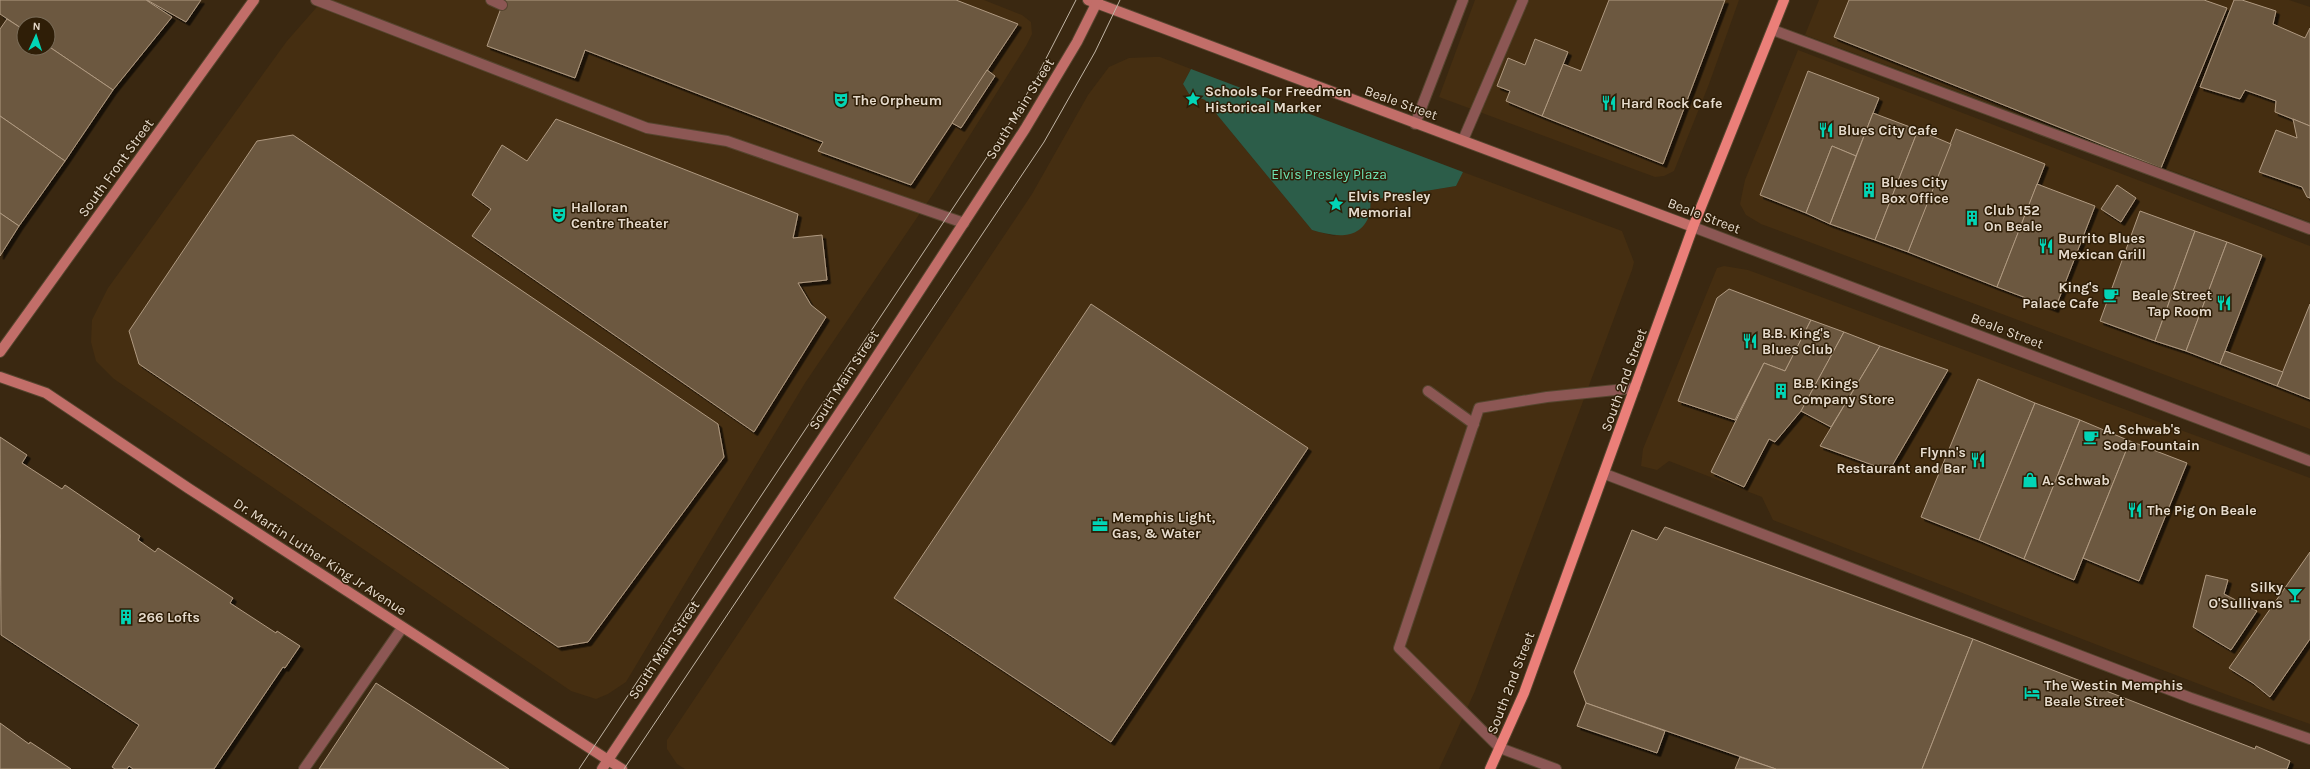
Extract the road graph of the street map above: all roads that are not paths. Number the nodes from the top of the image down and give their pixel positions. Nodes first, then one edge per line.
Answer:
1 (254, 0) edge
2 (316, 0) edge
3 (491, 0) edge
4 (1463, 0) edge
5 (1523, 0) edge
6 (1784, 0) edge
7 (1094, 1) edge
8 (502, 5) dead end
9 (1773, 30) junction
10 (1415, 124) junction
11 (1463, 140) junction
12 (964, 223) junction
13 (1693, 227) junction
14 (2310, 229) edge
15 (0, 352) edge
16 (0, 377) edge
17 (1635, 388) junction
18 (1428, 391) dead end
19 (1474, 424) junction
20 (2310, 461) edge
21 (1605, 474) junction
22 (402, 628) junction
23 (2310, 739) edge
24 (1500, 748) junction
25 (608, 760) junction
26 (304, 769) edge
27 (602, 769) edge
28 (622, 769) edge
29 (1490, 769) edge
30 (1556, 769) edge

1 - 15 street, South Front Street
2 - 12 street
3 - 8 street
4 - 10 street
5 - 11 street
6 - 9 main road, South 2nd Street
7 - 10 street, Beale Street
7 - 12 street, South Main Street
9 - 13 main road, South 2nd Street
9 - 14 street
10 - 11 street, Beale Street
11 - 13 street, Beale Street
12 - 25 street, South Main Street
13 - 17 main road, South 2nd Street
13 - 20 street, Beale Street
16 - 22 street, Dr. Martin Luther King Jr Avenue
17 - 19 street
17 - 21 main road, South 2nd Street
18 - 19 street
19 - 24 street
21 - 23 street
21 - 24 main road, South 2nd Street
22 - 25 street, Dr. Martin Luther King Jr Avenue
22 - 26 street
24 - 29 main road, South 2nd Street
24 - 30 street
25 - 27 street, South Main Street
25 - 28 street, Dr. Martin Luther King Jr Avenue

